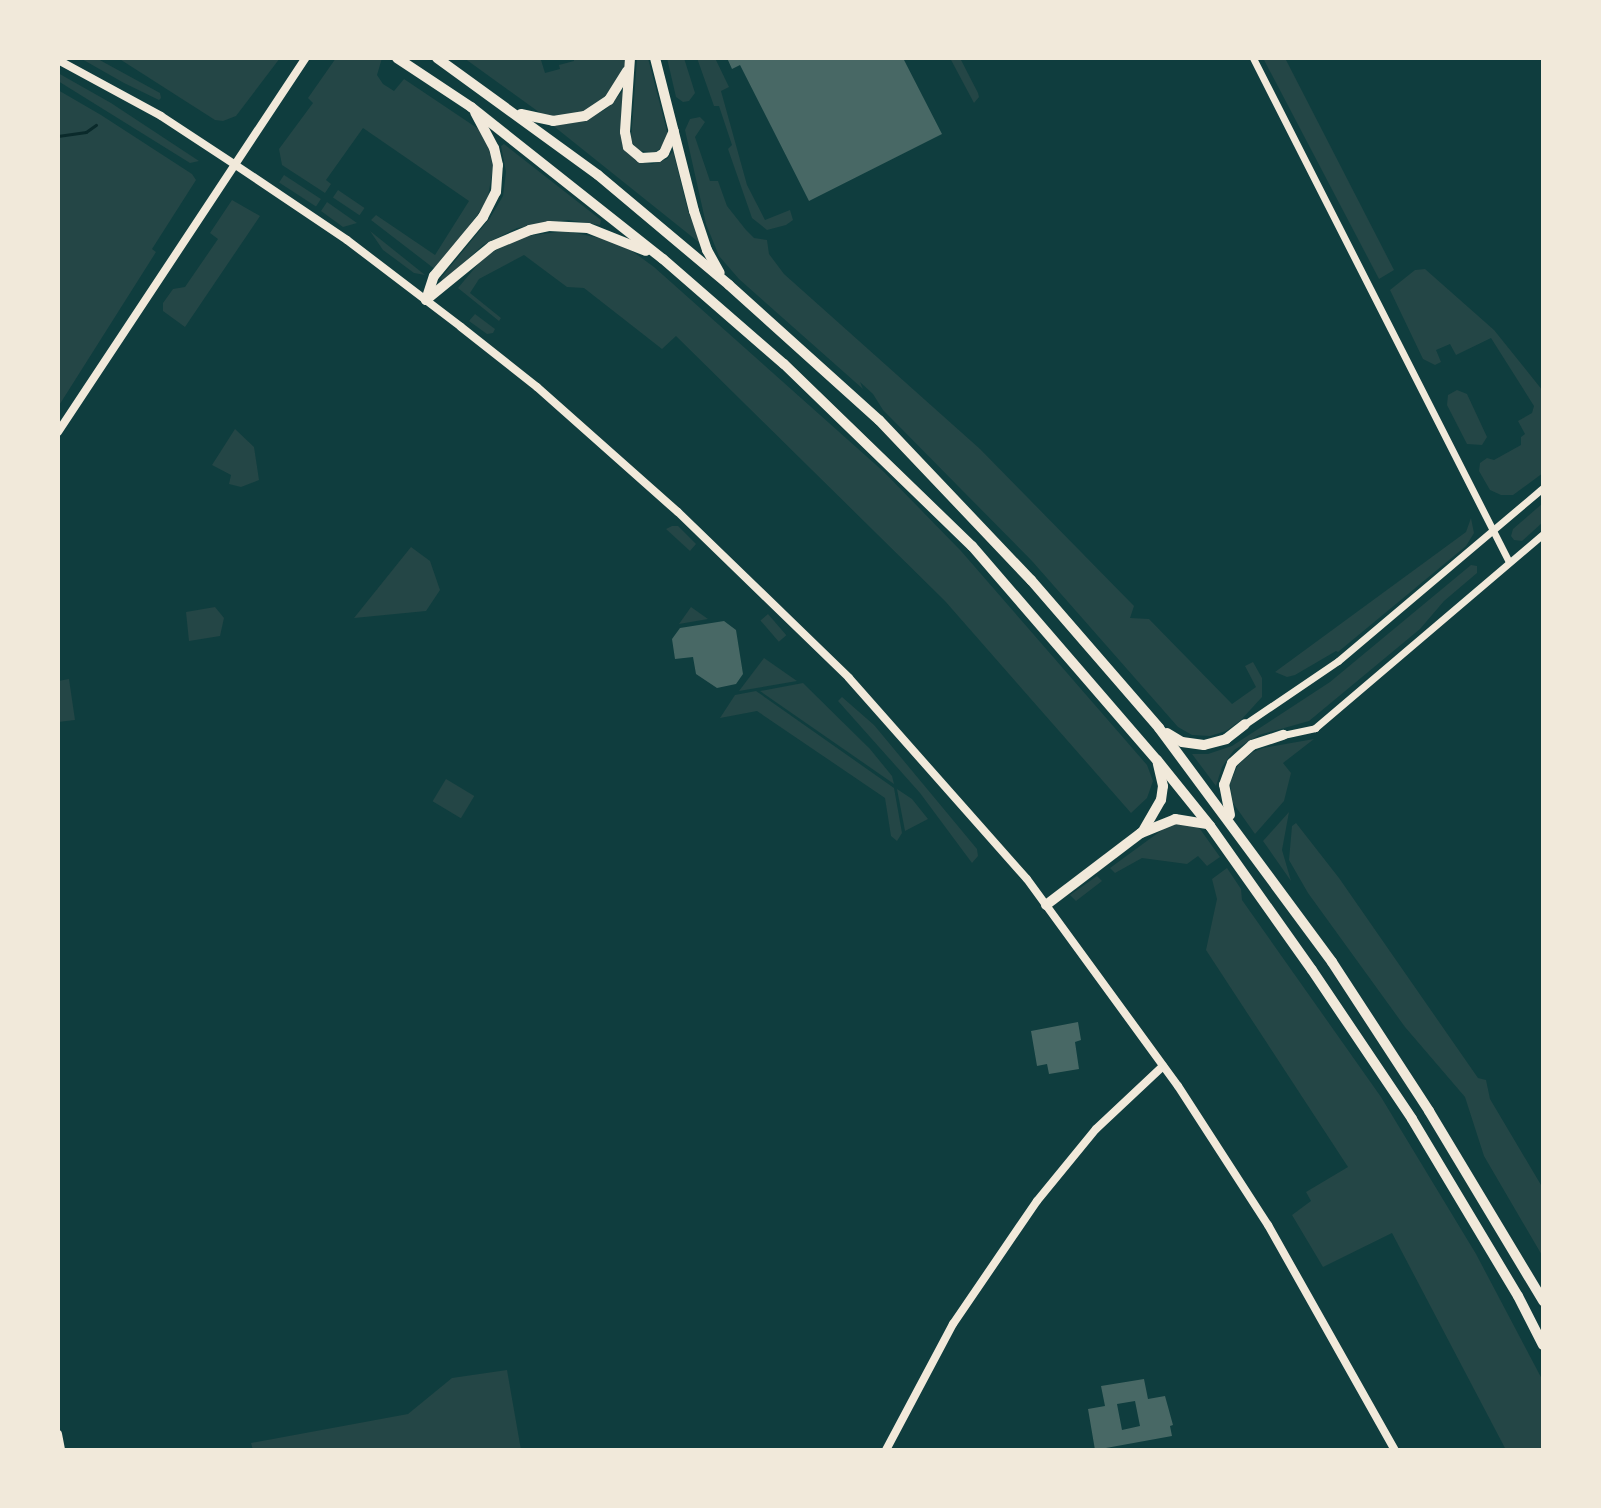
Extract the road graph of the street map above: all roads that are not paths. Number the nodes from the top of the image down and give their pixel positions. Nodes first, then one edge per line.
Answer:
1 (306, 58) edge
2 (397, 58) edge
3 (437, 58) edge
4 (656, 58) edge
5 (1253, 58) edge
6 (58, 60) edge
7 (630, 63) edge
8 (471, 107) junction
9 (514, 111) junction
10 (674, 130) junction
11 (233, 164) junction
12 (663, 259) junction
13 (729, 285) junction
14 (426, 300) junction
15 (58, 432) edge
16 (1543, 488) edge
17 (1494, 531) junction
18 (1543, 534) edge
19 (1509, 562) junction
20 (1245, 724) joint
21 (1159, 727) junction
22 (1283, 735) joint
23 (1157, 760) junction
24 (1232, 823) junction
25 (1210, 826) junction
26 (1141, 833) junction
27 (1046, 905) junction
28 (1163, 1066) junction
29 (1543, 1301) edge
30 (1543, 1345) edge
31 (58, 1434) edge
32 (61, 1450) edge
33 (886, 1450) edge
34 (1395, 1450) edge

1 - 11 main road
2 - 8 highway
3 - 9 highway
4 - 10 highway
5 - 17 street
6 - 11 main road
7 - 9 highway
7 - 10 highway
8 - 12 highway
8 - 14 highway
9 - 13 highway
10 - 13 highway
11 - 14 main road
11 - 15 main road
12 - 14 highway
12 - 23 highway
13 - 21 highway
14 - 27 main road
16 - 17 street
17 - 19 street
17 - 20 street
18 - 19 street
19 - 22 street
20 - 21 highway
21 - 24 highway
22 - 24 highway
23 - 25 highway
23 - 26 highway
24 - 29 highway
25 - 26 highway
25 - 30 highway
26 - 27 highway
27 - 28 main road
28 - 33 main road
28 - 34 main road
31 - 32 main road

